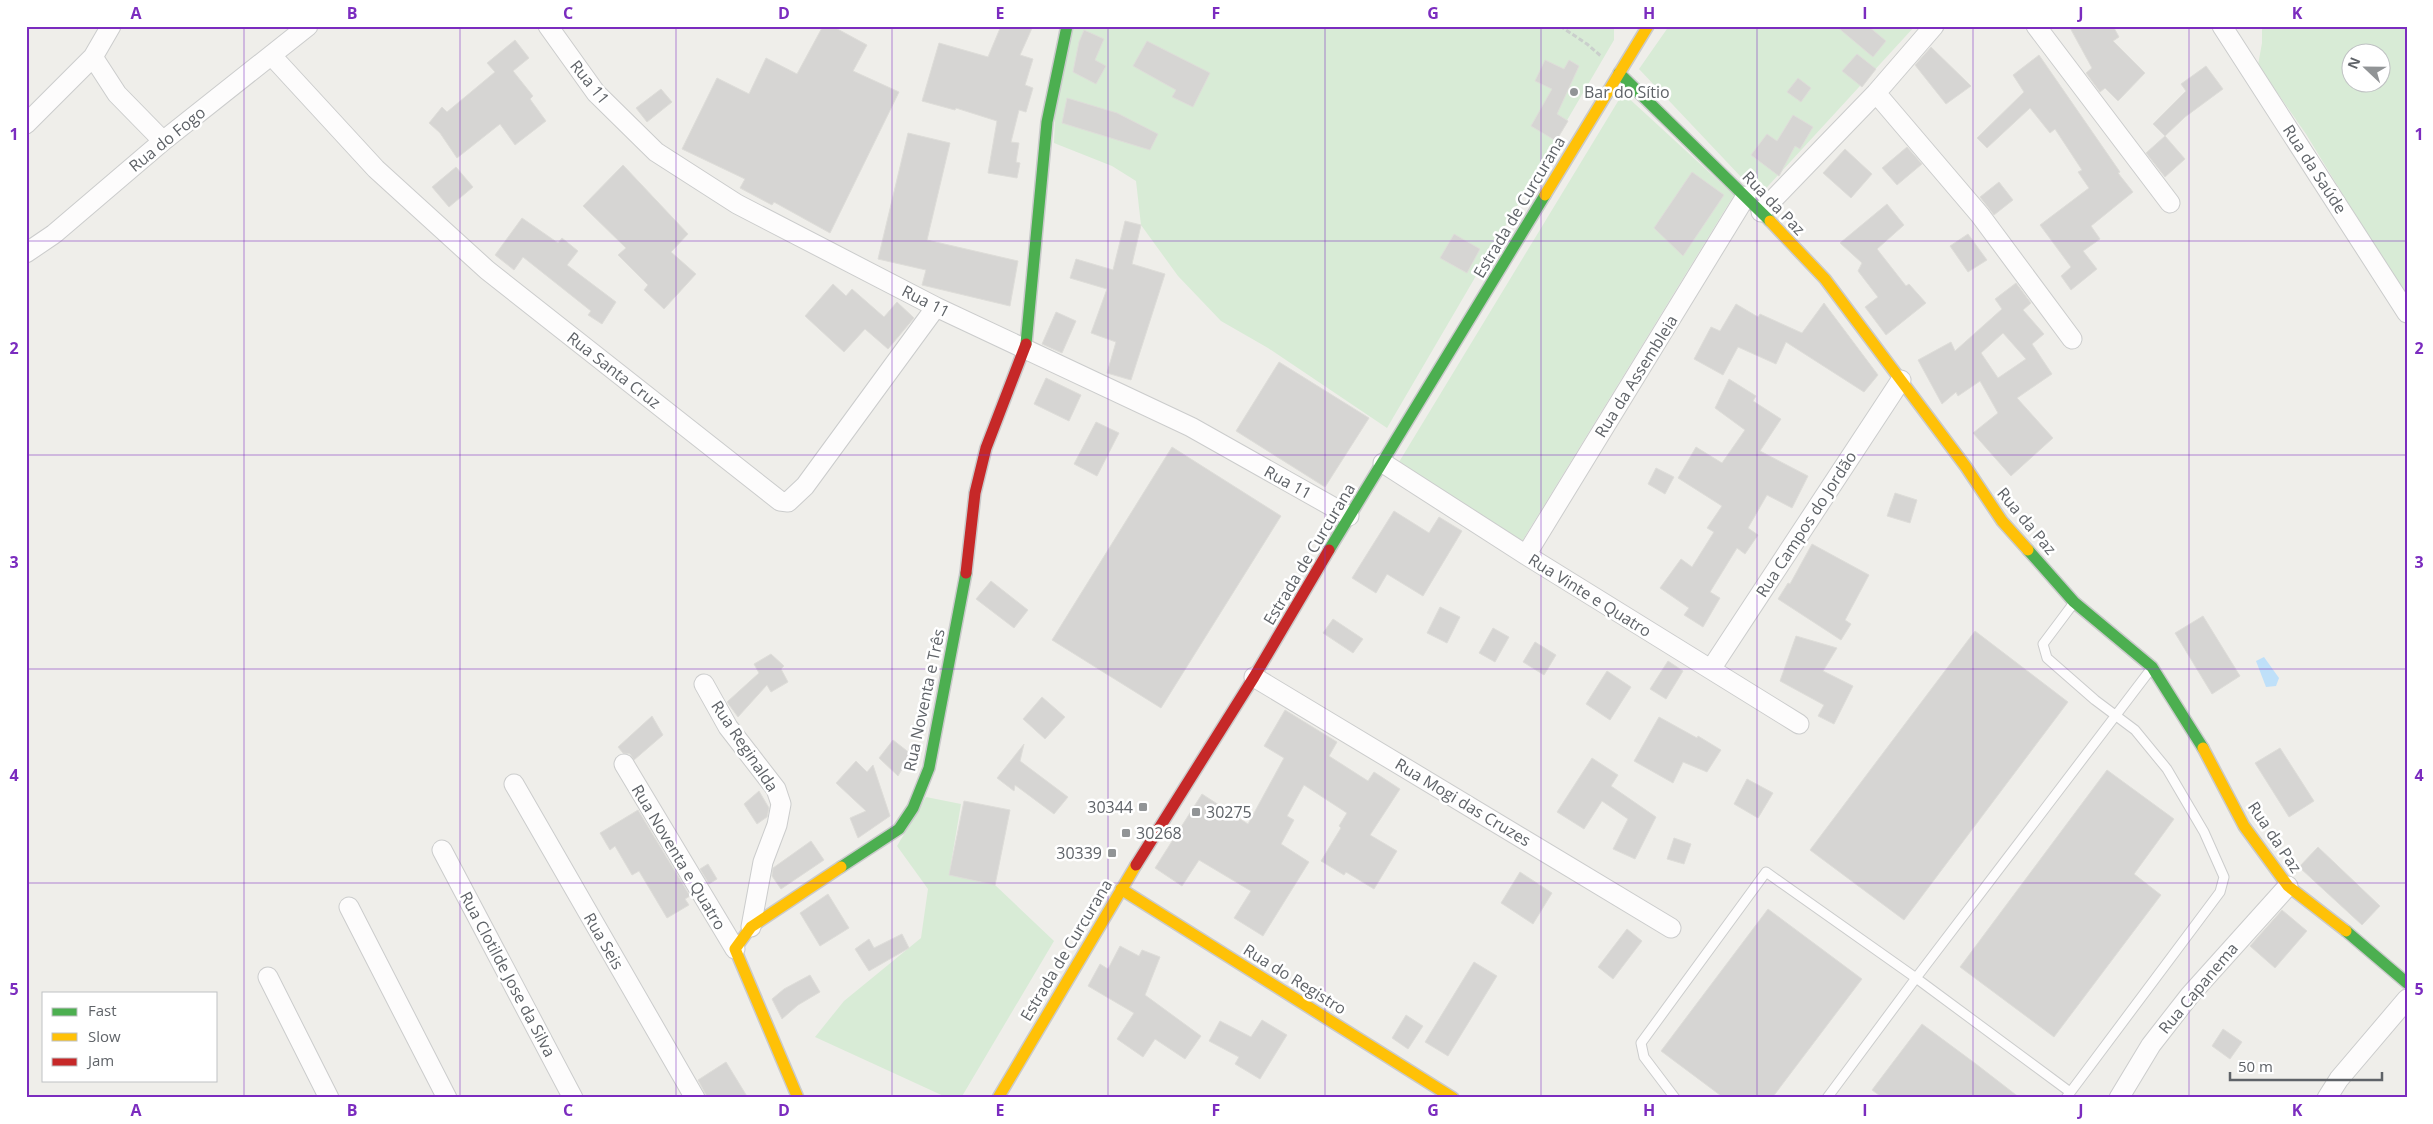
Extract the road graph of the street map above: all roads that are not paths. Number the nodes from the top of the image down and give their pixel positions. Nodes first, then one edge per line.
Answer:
1 (110, 26) edge
2 (308, 26) edge
3 (548, 26) edge
4 (1067, 26) edge
5 (1648, 26) edge
6 (1934, 26) edge
7 (2036, 26) edge
8 (2222, 26) edge
9 (272, 56) junction
10 (93, 57) junction
11 (1620, 72) junction
12 (1876, 94) junction
13 (26, 124) edge
14 (163, 141) junction
15 (1746, 196) junction
16 (2170, 203) dead end
17 (1761, 212) junction
18 (26, 253) edge
19 (936, 306) junction
20 (2407, 313) edge
21 (2072, 339) dead end
22 (1025, 350) junction
23 (1901, 380) junction
24 (1383, 463) junction
25 (1348, 516) junction
26 (1526, 555) junction
27 (2074, 602) junction
28 (2152, 667) junction
29 (1710, 669) junction
30 (1254, 677) junction
31 (704, 684) dead end
32 (2115, 714) junction
33 (1799, 724) dead end
34 (624, 764) dead end
35 (514, 784) dead end
36 (442, 850) dead end
37 (2288, 886) junction
38 (1121, 889) junction
39 (349, 907) dead end
40 (751, 927) junction
41 (1671, 928) dead end
42 (735, 949) junction
43 (268, 977) dead end
44 (1916, 978) junction
45 (2407, 983) edge
46 (2407, 999) edge
47 (2068, 1095) edge
48 (329, 1098) edge
49 (447, 1098) edge
50 (573, 1098) edge
51 (695, 1098) edge
52 (798, 1098) edge
53 (998, 1098) edge
54 (1453, 1098) edge
55 (1675, 1098) edge
56 (1827, 1098) edge
57 (2119, 1098) edge
58 (2327, 1098) edge

1 - 10 street
2 - 9 street, Rua do Fogo
3 - 19 street, Rua 11
4 - 22 street, Rua Noventa e Três
5 - 11 street, Estrada de Curcurana
6 - 12 street
7 - 16 street
8 - 20 street, Rua da Saúde
9 - 14 street, Rua do Fogo
9 - 19 street, Rua Santa Cruz
10 - 13 street
10 - 14 street
11 - 15 street, Rua da Paz
11 - 24 street, Estrada de Curcurana
12 - 17 street
12 - 21 street
14 - 18 street, Rua do Fogo
15 - 17 street, Rua da Paz
15 - 26 street, Rua da Assembleia
17 - 23 street, Rua da Paz
19 - 22 street, Rua 11
22 - 25 street, Rua 11
22 - 40 street, Rua Noventa e Três
23 - 27 street, Rua da Paz
23 - 29 street, Rua Campos do Jordão
24 - 25 street, Estrada de Curcurana
24 - 26 street, Rua Vinte e Quatro
25 - 30 street, Estrada de Curcurana
26 - 29 street, Rua Vinte e Quatro
27 - 28 street, Rua da Paz
27 - 32 lane
28 - 32 lane
28 - 37 street, Rua da Paz
29 - 33 street, Rua Vinte e Quatro
30 - 38 street, Estrada de Curcurana
30 - 41 street, Rua Mogi das Cruzes
31 - 40 street, Rua Reginalda
32 - 44 lane
32 - 47 lane
34 - 42 street, Rua Noventa e Quatro
35 - 51 street, Rua Seis
36 - 50 street, Rua Clotilde Jose da Silva
37 - 45 street, Rua da Paz
37 - 57 street, Rua Capanema
38 - 53 street, Estrada de Curcurana
38 - 54 street, Rua do Registro
39 - 49 street
40 - 42 street, Rua Noventa e Três
42 - 52 street
43 - 48 street
44 - 47 lane
44 - 55 lane
44 - 56 lane
46 - 58 street

